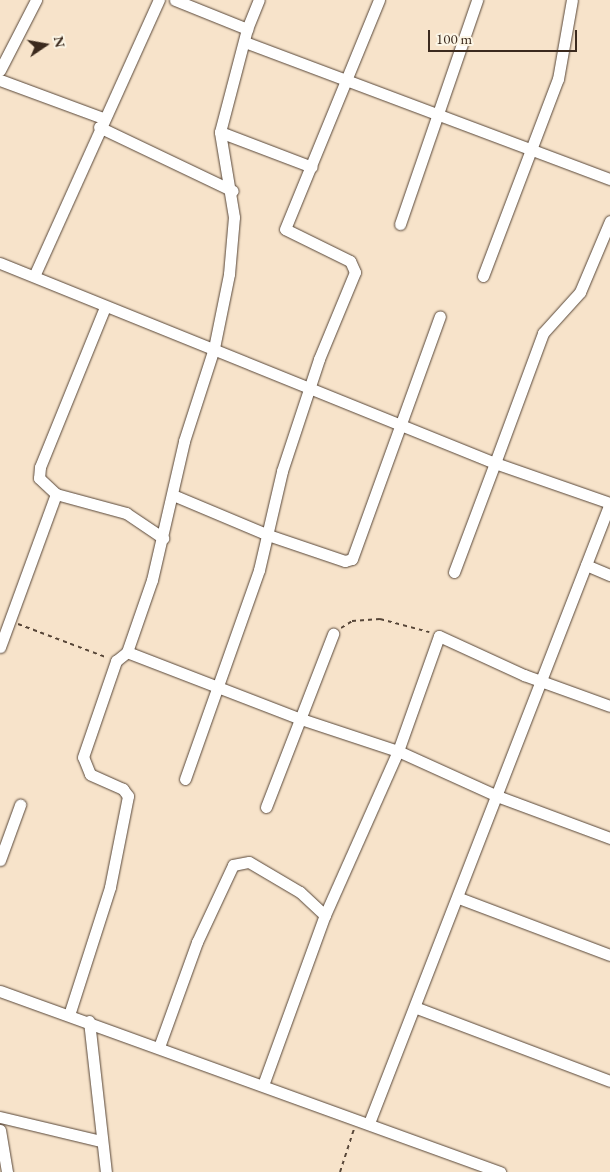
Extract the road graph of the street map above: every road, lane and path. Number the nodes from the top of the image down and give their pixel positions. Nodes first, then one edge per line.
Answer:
1 (36, 0) edge
2 (159, 0) edge
3 (175, 0) edge
4 (260, 0) edge
5 (379, 0) edge
6 (477, 0) edge
7 (572, 0) edge
8 (247, 29) junction
9 (245, 42) junction
10 (0, 70) edge
11 (350, 78) junction
12 (0, 80) edge
13 (441, 115) junction
14 (101, 122) junction
15 (220, 132) junction
16 (530, 150) junction
17 (312, 167) junction
18 (610, 179) edge
19 (233, 191) junction
20 (610, 221) edge
21 (400, 224) dead end
22 (1, 266) edge
23 (35, 274) junction
24 (483, 276) dead end
25 (105, 307) junction
26 (440, 316) dead end
27 (214, 348) junction
28 (312, 387) junction
29 (402, 428) junction
30 (495, 463) junction
31 (56, 494) junction
32 (174, 495) junction
33 (610, 503) edge
34 (268, 536) junction
35 (163, 538) junction
36 (586, 565) junction
37 (454, 572) dead end
38 (610, 575) edge
39 (9, 621) junction
40 (2, 632) edge
41 (333, 634) joint
42 (439, 636) junction
43 (0, 647) edge
44 (127, 652) junction
45 (116, 661) junction
46 (541, 682) junction
47 (218, 686) junction
48 (610, 706) edge
49 (298, 718) junction
50 (398, 752) junction
51 (185, 779) dead end
52 (497, 796) junction
53 (20, 805) dead end
54 (266, 807) dead end
55 (610, 838) edge
56 (0, 860) edge
57 (459, 898) junction
58 (325, 915) junction
59 (610, 955) edge
60 (0, 991) edge
61 (417, 1008) junction
62 (69, 1014) junction
63 (89, 1021) junction
64 (159, 1047) junction
65 (610, 1081) edge
66 (263, 1085) junction
67 (0, 1117) edge
68 (357, 1119) junction
69 (369, 1123) junction
70 (0, 1130) edge
71 (101, 1141) junction
72 (6, 1172) edge
73 (106, 1172) edge
74 (340, 1172) edge
75 (500, 1172) edge

1 - 10 street
2 - 14 street
3 - 8 street
4 - 8 street
5 - 11 street
6 - 13 street
7 - 16 street
8 - 9 street
9 - 11 street
9 - 15 street
11 - 13 street
11 - 17 street
12 - 14 street
13 - 16 street
13 - 21 street
14 - 19 street
14 - 23 street
15 - 17 street
15 - 19 street
16 - 18 street
16 - 24 street
17 - 28 street
19 - 27 street
20 - 30 street
22 - 23 street
23 - 25 street
25 - 27 street
25 - 31 street
26 - 29 street
27 - 28 street
27 - 32 street
28 - 29 street
28 - 34 street
29 - 30 street
29 - 34 street
30 - 33 street
30 - 37 street
31 - 35 street
31 - 39 street
32 - 34 street
32 - 35 street
33 - 36 street
34 - 47 street
35 - 44 street
36 - 38 street
36 - 46 street
39 - 40 street
39 - 45 path
40 - 43 street
41 - 42 path
41 - 49 street
42 - 46 street
42 - 50 street
44 - 45 street
44 - 47 street
45 - 62 street
46 - 48 street
46 - 52 street
47 - 49 street
47 - 51 street
49 - 50 street
49 - 54 street
50 - 52 street
50 - 58 street
52 - 55 street
52 - 57 street
53 - 56 street
57 - 59 street
57 - 61 street
58 - 64 street
58 - 66 street
60 - 62 street
61 - 65 street
61 - 69 street
62 - 63 street
63 - 64 street
63 - 71 street
64 - 66 street
66 - 68 street
67 - 71 street
68 - 69 street
68 - 74 path
69 - 75 street
70 - 72 street
71 - 73 street

